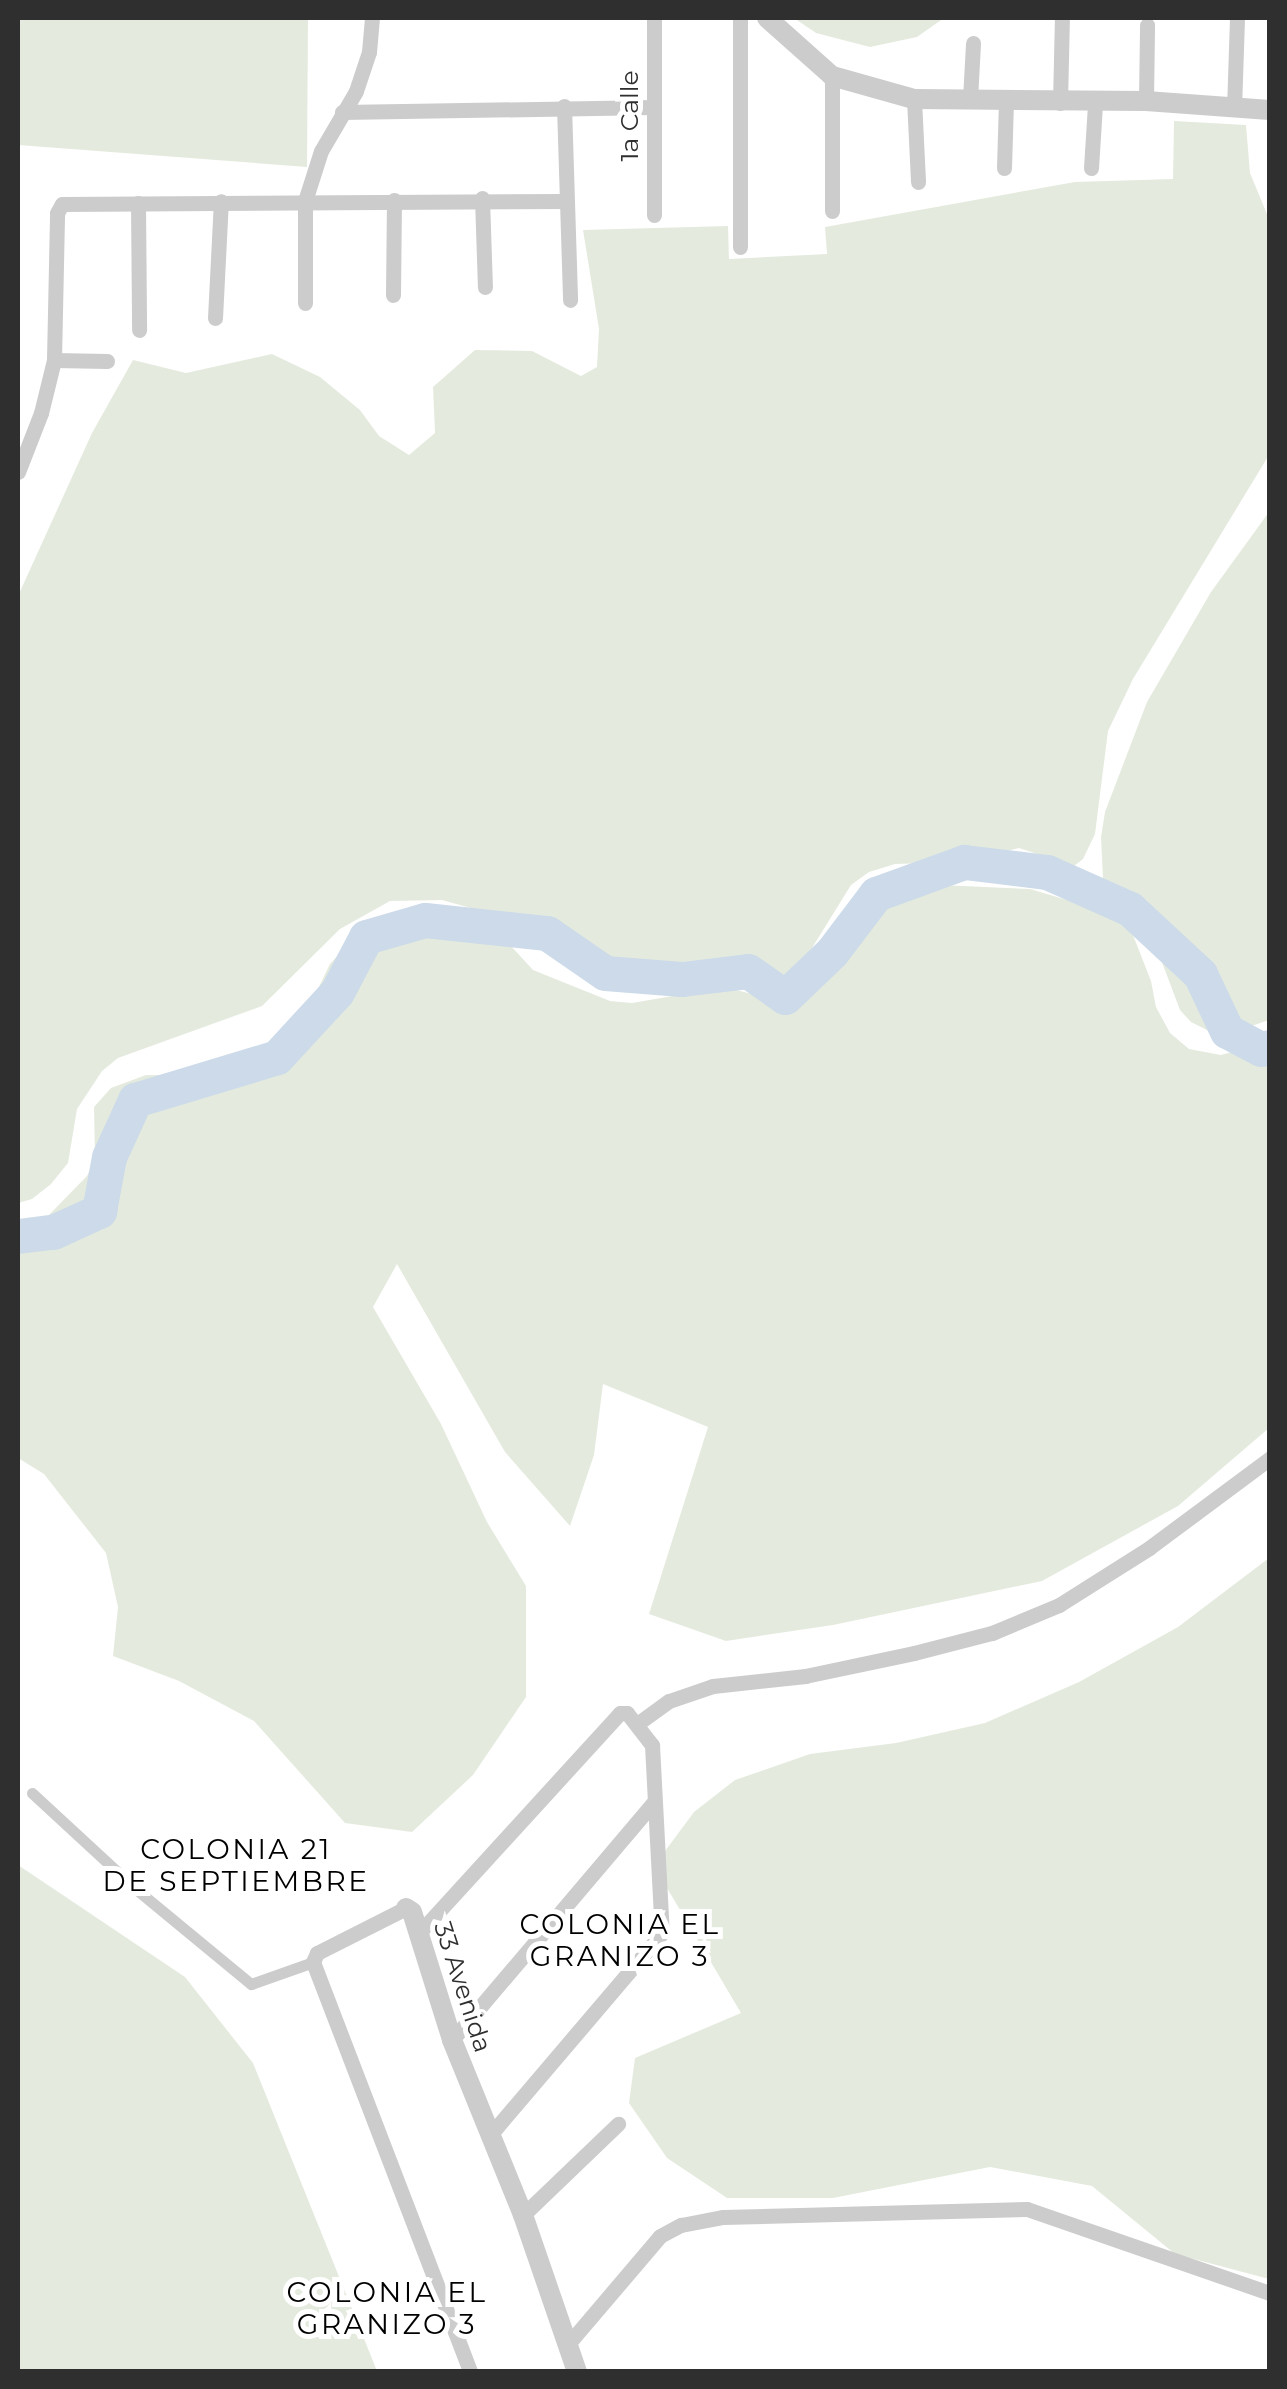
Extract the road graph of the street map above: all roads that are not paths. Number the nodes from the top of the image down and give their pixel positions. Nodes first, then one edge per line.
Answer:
1 (372, 18) edge
2 (654, 18) edge
3 (740, 18) edge
4 (768, 18) edge
5 (1062, 18) edge
6 (1237, 18) edge
7 (1147, 26) dead end
8 (973, 43) dead end
9 (832, 76) junction
10 (914, 99) junction
11 (970, 99) junction
12 (1006, 100) junction
13 (1060, 102) junction
14 (1146, 102) junction
15 (1095, 104) junction
16 (564, 106) junction
17 (654, 106) junction
18 (1234, 109) junction
19 (1270, 110) edge
20 (342, 112) junction
21 (1004, 168) dead end
22 (1091, 168) dead end
23 (918, 182) dead end
24 (482, 198) junction
25 (222, 200) junction
26 (394, 200) junction
27 (306, 201) junction
28 (566, 201) junction
29 (138, 204) junction
30 (832, 211) dead end
31 (654, 215) dead end
32 (740, 247) dead end
33 (485, 287) dead end
34 (393, 294) dead end
35 (570, 300) dead end
36 (305, 304) dead end
37 (215, 318) dead end
38 (139, 330) dead end
39 (54, 360) junction
40 (107, 362) dead end
41 (18, 472) edge
42 (1270, 1458) edge
43 (637, 1724) junction
44 (32, 1793) dead end
45 (654, 1802) junction
46 (406, 1908) joint
47 (419, 1932) junction
48 (313, 1962) junction
49 (452, 2040) junction
50 (618, 2124) dead end
51 (490, 2136) junction
52 (523, 2215) junction
53 (1270, 2293) edge
54 (569, 2342) junction
55 (470, 2372) edge
56 (578, 2372) edge

1 - 20 street
2 - 17 street, 1a Calle
3 - 32 street
4 - 9 street
5 - 13 street
6 - 18 street
7 - 14 street
8 - 11 street
9 - 10 street
9 - 30 street
10 - 11 street
10 - 23 street
11 - 12 street
12 - 13 street
12 - 21 street
13 - 15 street
14 - 15 street
14 - 18 street
15 - 22 street
16 - 17 street
16 - 20 street
16 - 28 street
17 - 31 street, 1a Calle
18 - 19 street
20 - 27 street
24 - 26 street
24 - 28 street
24 - 33 street
25 - 27 street
25 - 29 street
25 - 37 street
26 - 27 street
26 - 34 street
27 - 36 street
28 - 35 street
29 - 38 street
29 - 39 street
39 - 40 street
39 - 41 street
42 - 43 street
43 - 45 street
43 - 47 street
44 - 48 street
45 - 49 street
45 - 51 street
46 - 47 street, 33 Avenida
46 - 48 street, 33 Avenida
47 - 49 street, 33 Avenida
48 - 55 street
49 - 51 street, 33 Avenida
50 - 52 street
51 - 52 street, 33 Avenida
52 - 54 street, 33 Avenida
53 - 54 street
54 - 56 street, 33 Avenida

